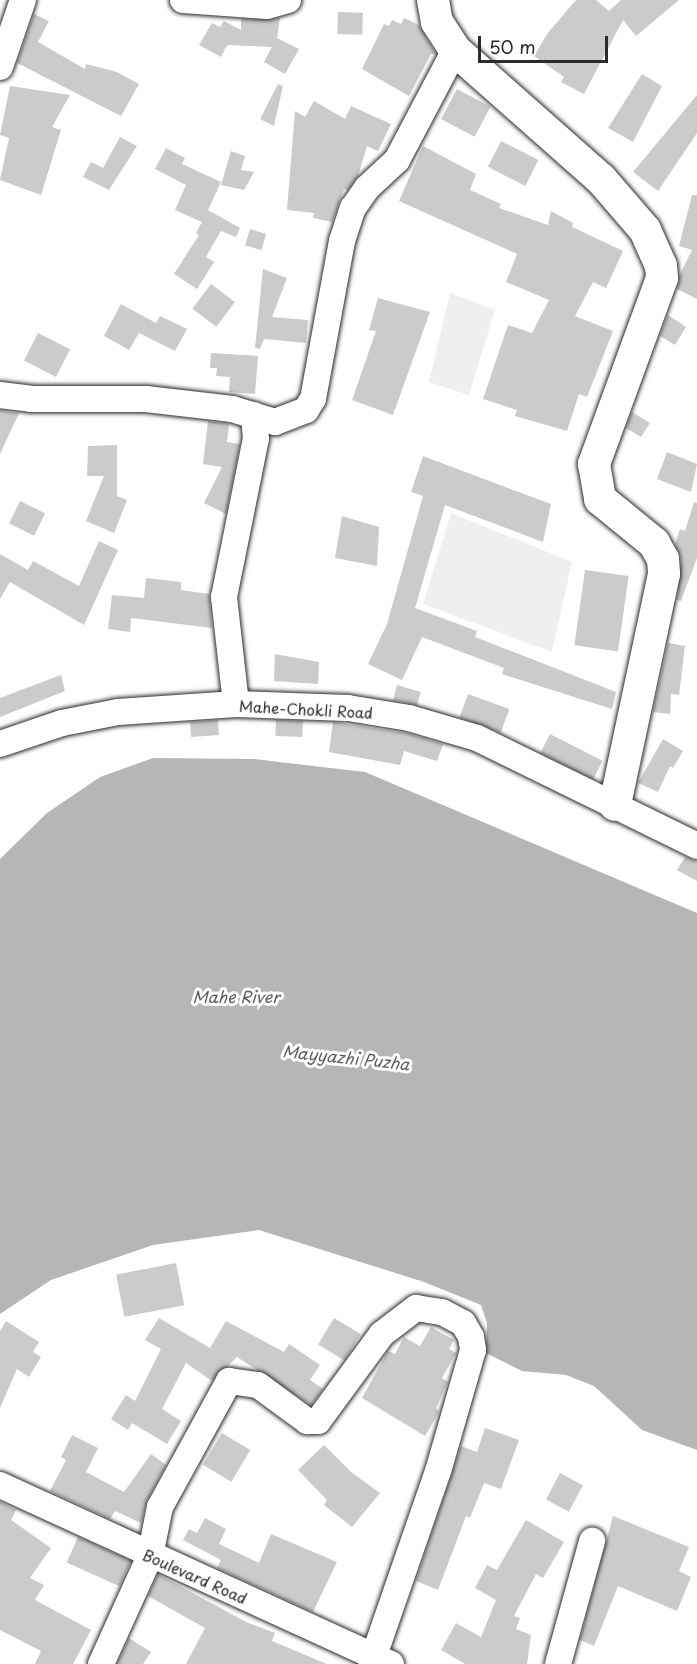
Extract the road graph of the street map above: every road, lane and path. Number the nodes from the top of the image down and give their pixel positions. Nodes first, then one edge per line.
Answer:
1 (22, 0) edge
2 (183, 0) edge
3 (288, 0) edge
4 (433, 0) edge
5 (455, 50) junction
6 (0, 67) edge
7 (0, 395) edge
8 (254, 415) junction
9 (236, 704) junction
10 (0, 744) edge
11 (615, 806) junction
12 (697, 846) edge
13 (0, 1485) edge
14 (592, 1541) dead end
15 (150, 1557) junction
16 (378, 1661) edge
17 (101, 1664) edge
18 (558, 1664) edge

1 - 6 street
2 - 3 street
4 - 5 main road
5 - 8 street
5 - 11 main road
7 - 8 street
8 - 9 street
9 - 10 street, Mahe-Chokli Road
9 - 11 street, Mahe-Chokli Road
11 - 12 street, Mahe-Chokli Road
13 - 15 street, Boulevard Road
14 - 18 street
15 - 16 street, Boulevard Road
15 - 16 street
15 - 17 street

